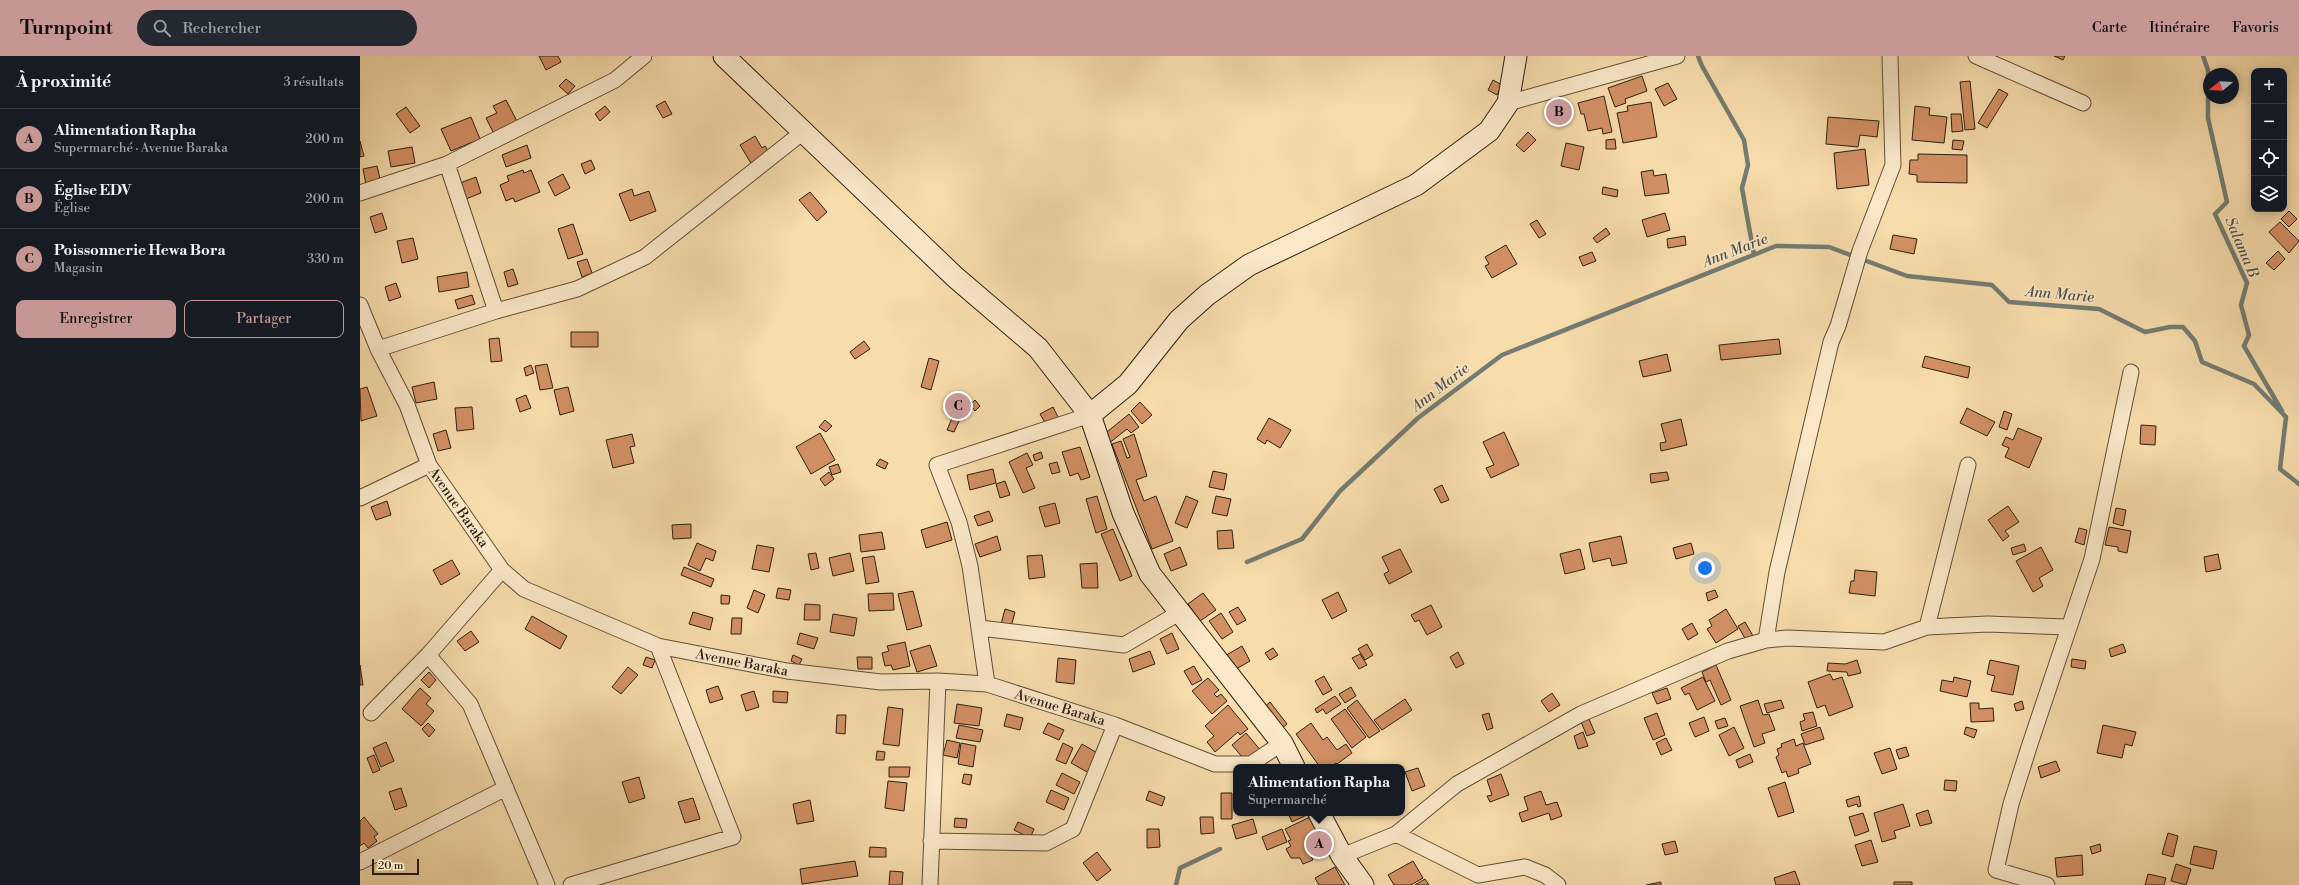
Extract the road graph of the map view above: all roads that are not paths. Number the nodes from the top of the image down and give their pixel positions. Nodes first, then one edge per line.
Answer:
1 (644, 56) edge
2 (724, 56) edge
3 (1516, 56) edge
4 (1677, 56) edge
5 (1890, 56) edge
6 (1976, 56) edge
7 (2083, 102) dead end
8 (1508, 103) junction
9 (803, 132) junction
10 (447, 164) junction
11 (360, 193) edge
12 (360, 305) edge
13 (496, 311) junction
14 (378, 349) junction
15 (2131, 372) dead end
16 (1090, 415) junction
17 (429, 465) junction
18 (1968, 465) dead end
19 (360, 498) edge
20 (502, 570) junction
21 (1179, 613) junction
22 (1927, 627) junction
23 (2068, 627) junction
24 (980, 628) junction
25 (1766, 640) junction
26 (658, 646) junction
27 (428, 655) junction
28 (938, 681) junction
29 (987, 684) junction
30 (371, 713) dead end
31 (1115, 725) junction
32 (1282, 743) junction
33 (1292, 764) edge
34 (506, 788) junction
35 (1321, 816) edge
36 (1396, 834) junction
37 (931, 841) junction
38 (1342, 856) junction
39 (360, 862) edge
40 (547, 885) edge
41 (571, 885) edge
42 (930, 885) edge
43 (1363, 885) edge
44 (1558, 885) edge
45 (2047, 885) edge

1 - 10 street
2 - 9 street
3 - 8 street
4 - 8 street
5 - 25 street
6 - 7 street
8 - 16 street
9 - 13 street
9 - 16 street
10 - 11 street
10 - 13 street
12 - 14 street, Avenue Baraka
13 - 14 street
14 - 17 street, Avenue Baraka
15 - 23 street
16 - 21 street
16 - 24 street
17 - 19 street
17 - 20 street, Avenue Baraka
18 - 22 street
20 - 26 street, Avenue Baraka
20 - 27 street
21 - 24 street
21 - 32 street
22 - 23 street
22 - 25 street
23 - 45 street
24 - 29 street
25 - 36 street
26 - 28 street, Avenue Baraka
26 - 41 street
27 - 30 street
27 - 34 street
28 - 29 street, Avenue Baraka
28 - 37 street
29 - 31 street, Avenue Baraka
31 - 32 street, Avenue Baraka
31 - 37 street
32 - 33 street
34 - 39 street
34 - 40 street
35 - 38 street
36 - 38 street
36 - 44 street
37 - 42 street
38 - 43 street

